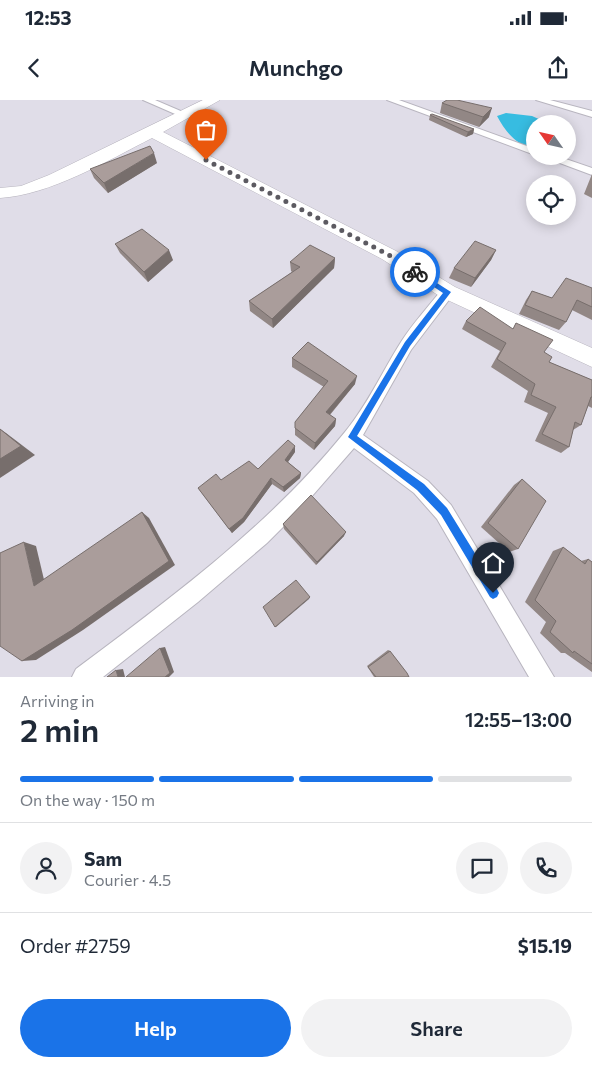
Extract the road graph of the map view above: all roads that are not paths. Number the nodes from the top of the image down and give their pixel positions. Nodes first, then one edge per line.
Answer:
1 (147, 100) edge
2 (213, 100) edge
3 (391, 100) edge
4 (540, 100) edge
5 (592, 114) edge
6 (185, 115) junction
7 (153, 133) junction
8 (526, 149) edge
9 (572, 165) edge
10 (592, 172) edge
11 (0, 192) edge
12 (448, 292) junction
13 (592, 358) edge
14 (352, 437) junction
15 (84, 677) edge
16 (542, 677) edge

1 - 6 street
2 - 6 street
3 - 8 street
4 - 5 street
6 - 7 street
7 - 11 street
7 - 12 street
9 - 10 street
12 - 13 street
12 - 14 street
14 - 15 street
14 - 16 street

